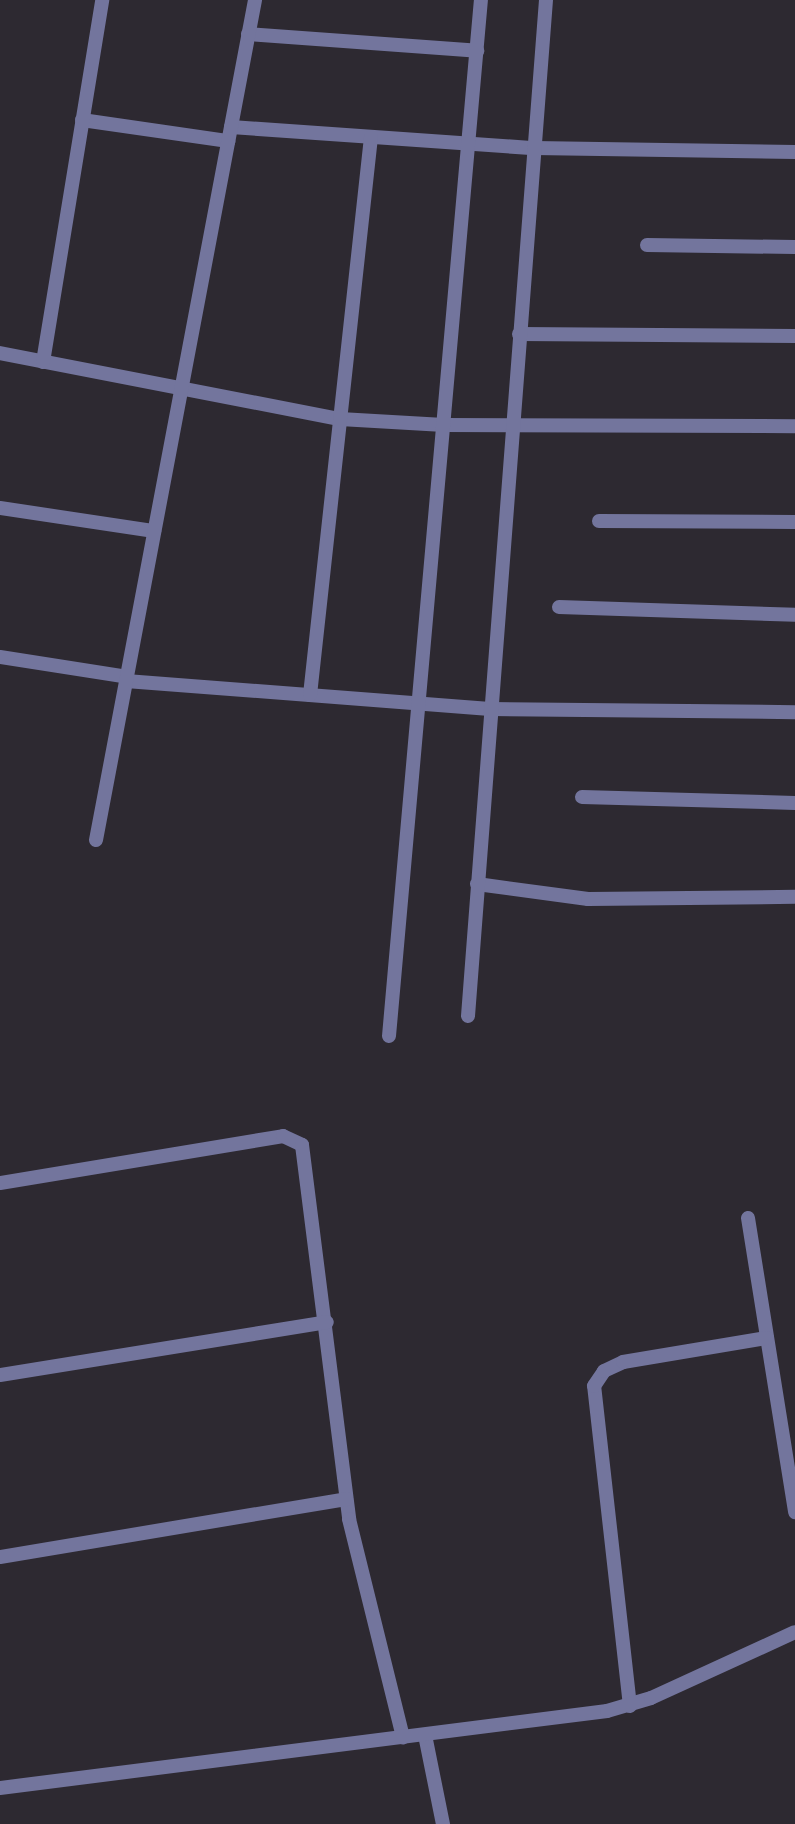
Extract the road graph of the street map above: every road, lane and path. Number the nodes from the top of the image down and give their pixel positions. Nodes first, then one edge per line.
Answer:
1 (102, 0) edge
2 (255, 0) edge
3 (481, 0) edge
4 (546, 0) edge
5 (248, 34) junction
6 (477, 51) junction
7 (82, 120) junction
8 (229, 134) junction
9 (371, 137) junction
10 (469, 144) junction
11 (534, 148) junction
12 (795, 152) edge
13 (646, 246) dead end
14 (795, 247) edge
15 (519, 334) junction
16 (795, 336) edge
17 (0, 353) edge
18 (43, 362) junction
19 (181, 391) junction
20 (340, 419) junction
21 (512, 424) junction
22 (444, 425) junction
23 (795, 426) edge
24 (0, 508) edge
25 (599, 522) dead end
26 (795, 522) edge
27 (154, 531) junction
28 (559, 607) dead end
29 (795, 615) edge
30 (0, 657) edge
31 (126, 679) junction
32 (310, 695) junction
33 (419, 702) junction
34 (489, 709) junction
35 (795, 712) edge
36 (582, 797) dead end
37 (795, 803) edge
38 (96, 840) dead end
39 (477, 884) junction
40 (795, 897) edge
41 (468, 1016) dead end
42 (389, 1036) dead end
43 (0, 1183) edge
44 (748, 1218) dead end
45 (327, 1322) junction
46 (767, 1338) junction
47 (0, 1375) edge
48 (346, 1499) junction
49 (795, 1512) edge
50 (0, 1557) edge
51 (795, 1632) edge
52 (630, 1706) junction
53 (425, 1735) junction
54 (403, 1737) junction
55 (0, 1788) edge
56 (443, 1824) edge

1 - 7 street
2 - 5 street
3 - 6 street
4 - 11 street
5 - 6 street
5 - 8 street
6 - 10 street
7 - 8 street
7 - 18 street
8 - 9 street
8 - 19 street
9 - 10 street
9 - 20 street
10 - 11 street
10 - 22 street
11 - 12 street
11 - 15 street
13 - 14 street
15 - 16 street
15 - 21 street
17 - 18 street
18 - 19 street
19 - 20 street
19 - 27 street
20 - 22 street
20 - 32 street
21 - 22 street
21 - 23 street
21 - 34 street
22 - 33 street
24 - 27 street
25 - 26 street
27 - 31 street
28 - 29 street
30 - 31 street
31 - 32 street
31 - 38 street
32 - 33 street
33 - 34 street
33 - 42 street
34 - 35 street
34 - 39 street
36 - 37 street
39 - 40 street
39 - 41 street
43 - 45 street
44 - 46 street
45 - 47 street
45 - 48 street
46 - 49 street
46 - 52 street
48 - 50 street
48 - 54 street
51 - 52 street
52 - 53 street
53 - 54 street
53 - 56 street
54 - 55 street

